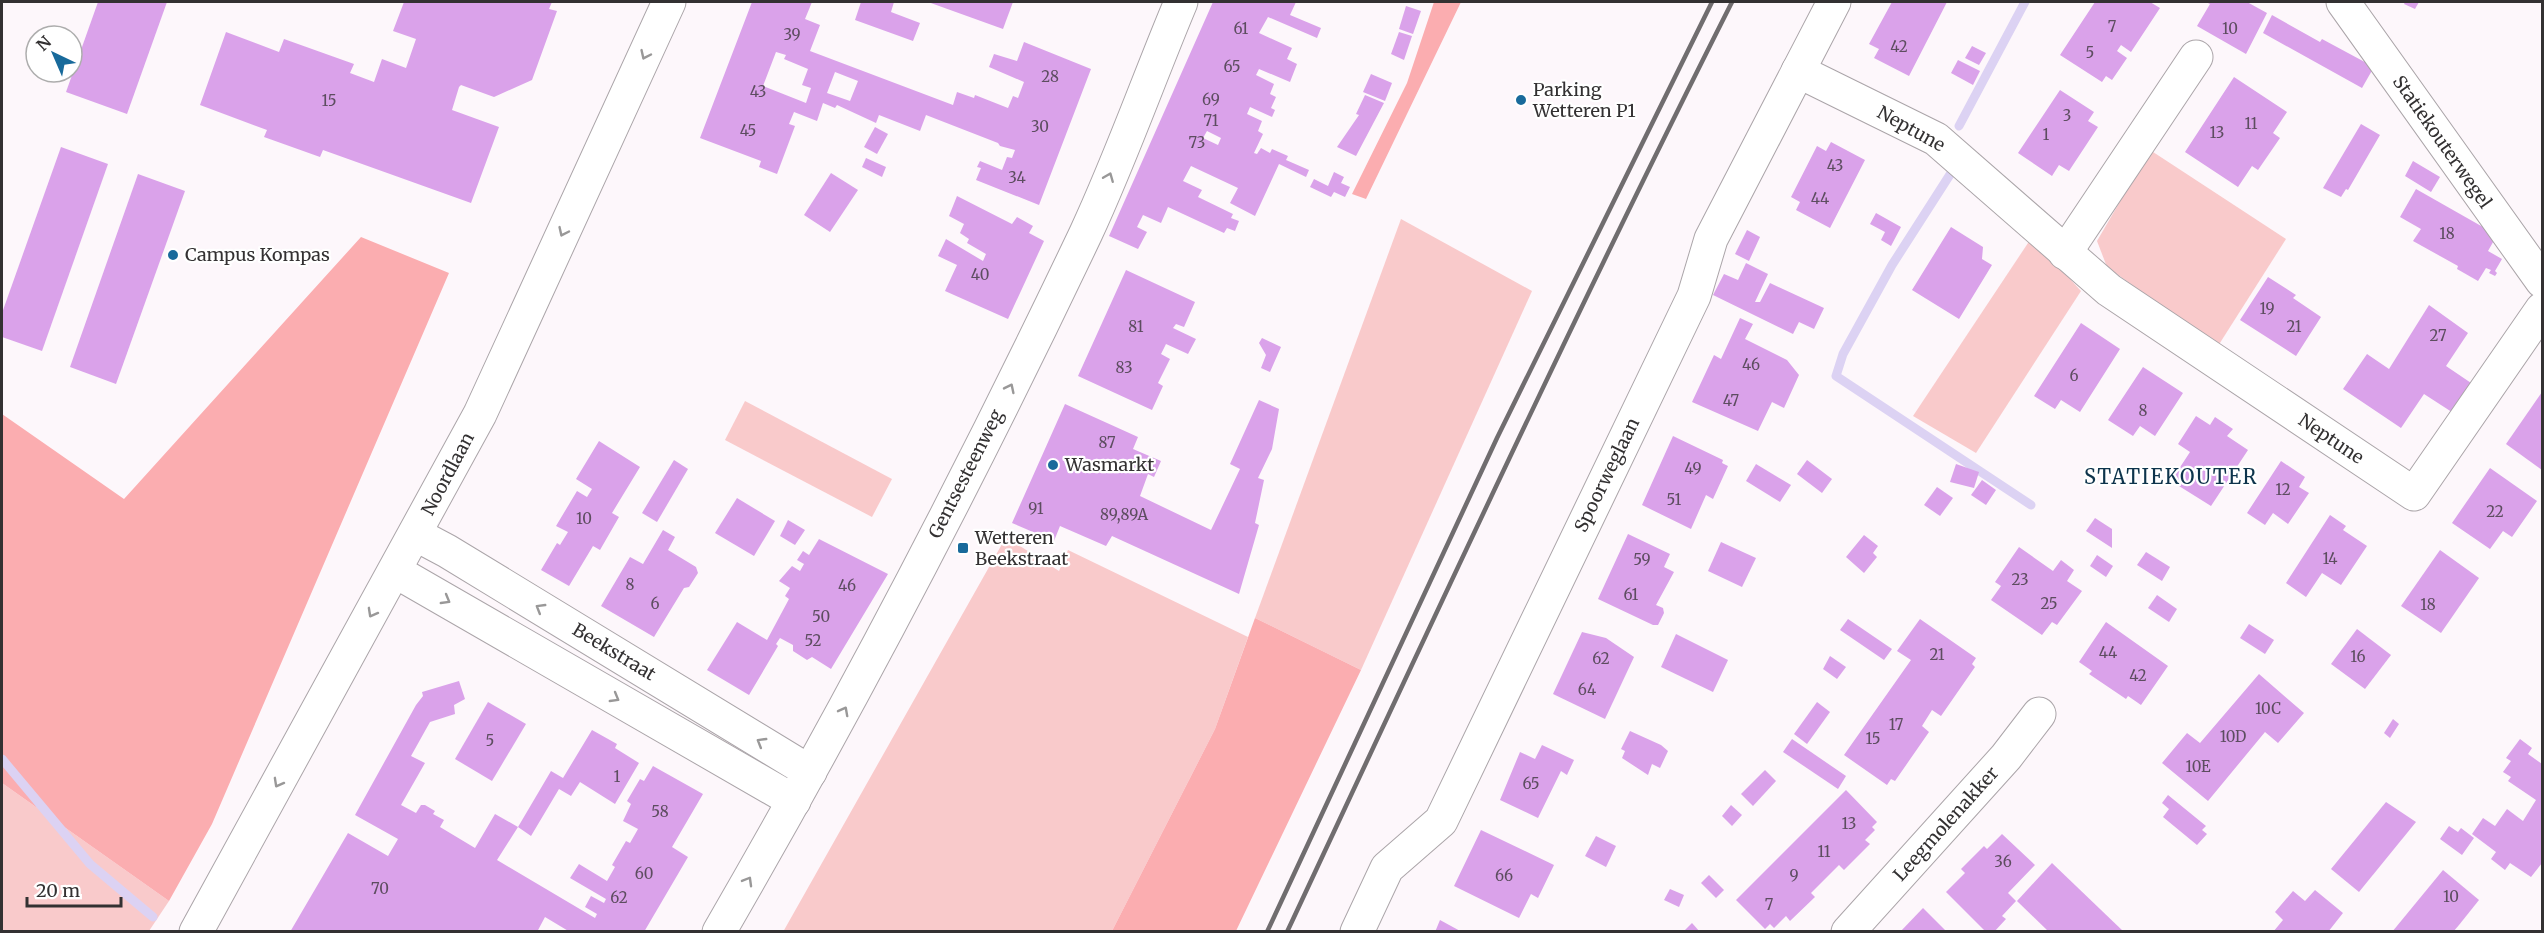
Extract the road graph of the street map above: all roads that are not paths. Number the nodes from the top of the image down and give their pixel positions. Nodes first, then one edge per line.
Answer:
1 (669, 2) edge
2 (1181, 2) edge
3 (1834, 2) edge
4 (2343, 2) edge
5 (2196, 57) dead end
6 (1798, 71) junction
7 (2065, 253) junction
8 (2542, 281) edge
9 (2542, 309) edge
10 (415, 534) junction
11 (395, 571) junction
12 (2039, 714) dead end
13 (810, 772) junction
14 (795, 801) junction
15 (196, 932) edge
16 (719, 932) edge
17 (1357, 932) edge
18 (1848, 932) edge

1 -> 10 street, Noordlaan
13 -> 2 street, Gentsesteenweg
3 - 6 street, Spoorweglaan
4 - 8 street, Statiekouterwegel
5 - 7 street
6 - 7 street, Neptune
6 - 17 street, Spoorweglaan
7 - 9 street, Neptune
10 - 11 street, Noordlaan
13 -> 10 street, Beekstraat
11 -> 14 street
11 -> 15 street, Noordlaan
12 - 18 street, Leegmolenakker
13 - 14 street, Gentsesteenweg
16 -> 14 street, Gentsesteenweg

